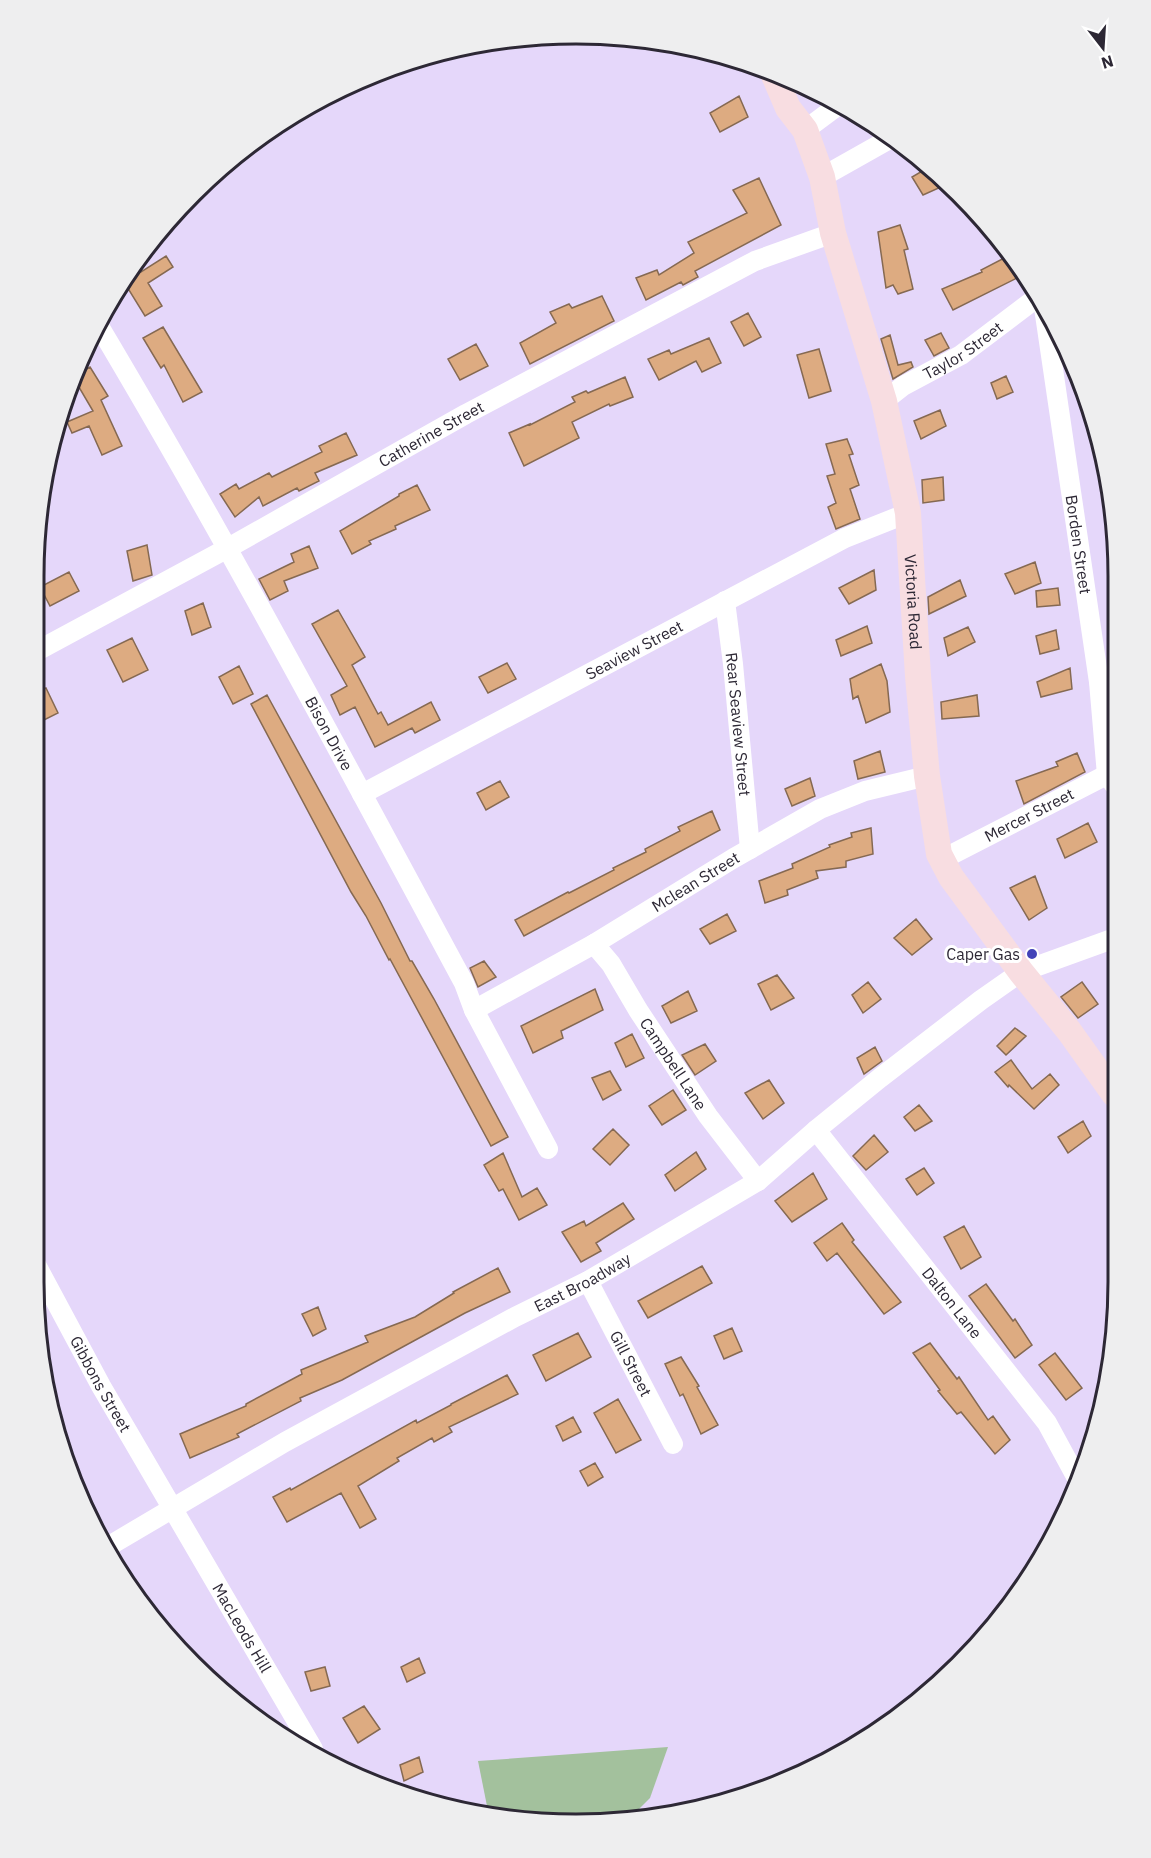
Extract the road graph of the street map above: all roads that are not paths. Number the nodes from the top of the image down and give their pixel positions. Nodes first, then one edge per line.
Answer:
1 (777, 83) edge
2 (832, 110) edge
3 (805, 130) junction
4 (884, 142) edge
5 (822, 177) junction
6 (833, 233) junction
7 (1031, 302) edge
8 (102, 332) edge
9 (1048, 332) edge
10 (884, 401) junction
11 (908, 513) junction
12 (228, 548) junction
13 (724, 601) junction
14 (44, 647) edge
15 (1108, 678) edge
16 (927, 776) junction
17 (1108, 779) edge
18 (362, 794) junction
19 (750, 849) junction
20 (941, 860) junction
21 (1108, 941) edge
22 (594, 944) junction
23 (1021, 972) junction
24 (474, 1010) junction
25 (1108, 1086) edge
26 (816, 1130) junction
27 (548, 1149) dead end
28 (758, 1181) junction
29 (44, 1280) edge
30 (588, 1281) junction
31 (673, 1444) dead end
32 (1073, 1471) edge
33 (172, 1508) junction
34 (113, 1544) edge
35 (310, 1743) edge

1 - 3 main road, Victoria Road
2 - 3 street
3 - 5 main road, Victoria Road
4 - 5 street
5 - 6 main road, Victoria Road
6 - 10 main road, Victoria Road
6 - 12 street, Catherine Street
7 - 10 street, Taylor Street
8 - 12 street, Bison Drive
9 - 15 street, Borden Street
10 - 11 main road, Victoria Road
11 - 13 street, Seaview Street
11 - 16 main road, Victoria Road
12 - 14 street, Catherine Street
12 - 18 street, Bison Drive
13 - 18 street, Seaview Street
13 - 19 street, Rear Seaview Street
16 - 19 street, Mclean Street
16 - 20 main road, Victoria Road
17 - 20 street, Mercer Street
18 - 24 street, Bison Drive
19 - 22 street, Mclean Street
20 - 23 main road, Victoria Road
21 - 23 street, East Broadway
22 - 24 street, Mclean Street
22 - 28 street, Campbell Lane
23 - 25 main road, Victoria Road
23 - 26 street, East Broadway
24 - 27 street, Bison Drive
26 - 28 street, East Broadway
26 - 32 street, Dalton Lane
28 - 30 street, East Broadway
29 - 33 street, Gibbons Street
30 - 31 street, Gill Street
30 - 33 street, East Broadway
33 - 34 street, East Broadway
33 - 35 street, MacLeods Hill

